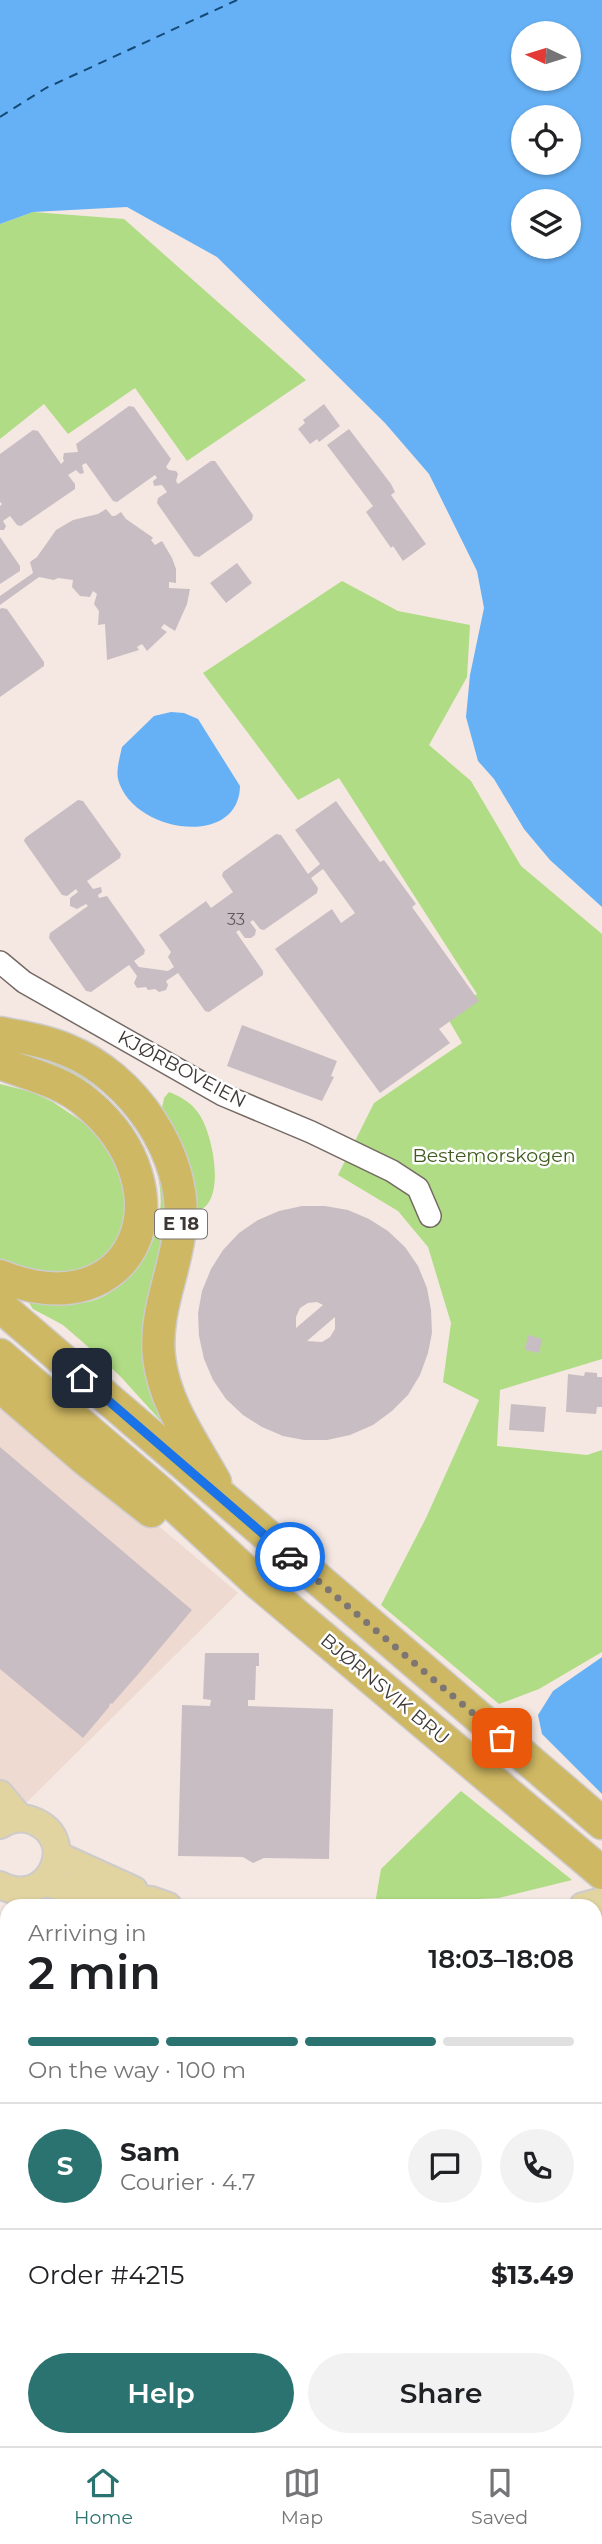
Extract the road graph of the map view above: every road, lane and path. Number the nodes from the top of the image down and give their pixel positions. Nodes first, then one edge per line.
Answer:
1 (0, 962) edge
2 (0, 1033) edge
3 (7, 1068) edge
4 (429, 1216) dead end
5 (0, 1276) edge
6 (0, 1306) edge
7 (0, 1355) edge
8 (0, 1386) edge
9 (182, 1447) junction
10 (198, 1535) junction
11 (0, 1794) edge
12 (10, 1821) edge
13 (602, 1823) edge
14 (57, 1854) junction
15 (602, 1873) edge
16 (43, 1884) junction
17 (4, 1889) edge
18 (129, 1899) edge
19 (152, 1899) edge

1 - 4 street, KJØRBOVEIEN
2 - 9 highway, E 18
3 - 5 highway, E 18
6 - 9 highway, E 18
7 - 10 highway
8 - 10 highway
9 - 13 highway, BJØRNSVIK BRU / E 18
10 - 15 highway, BJØRNSVIK BRU
11 - 12 main road
12 - 14 main road
14 - 16 main road
14 - 19 main road
16 - 17 main road
16 - 18 main road

